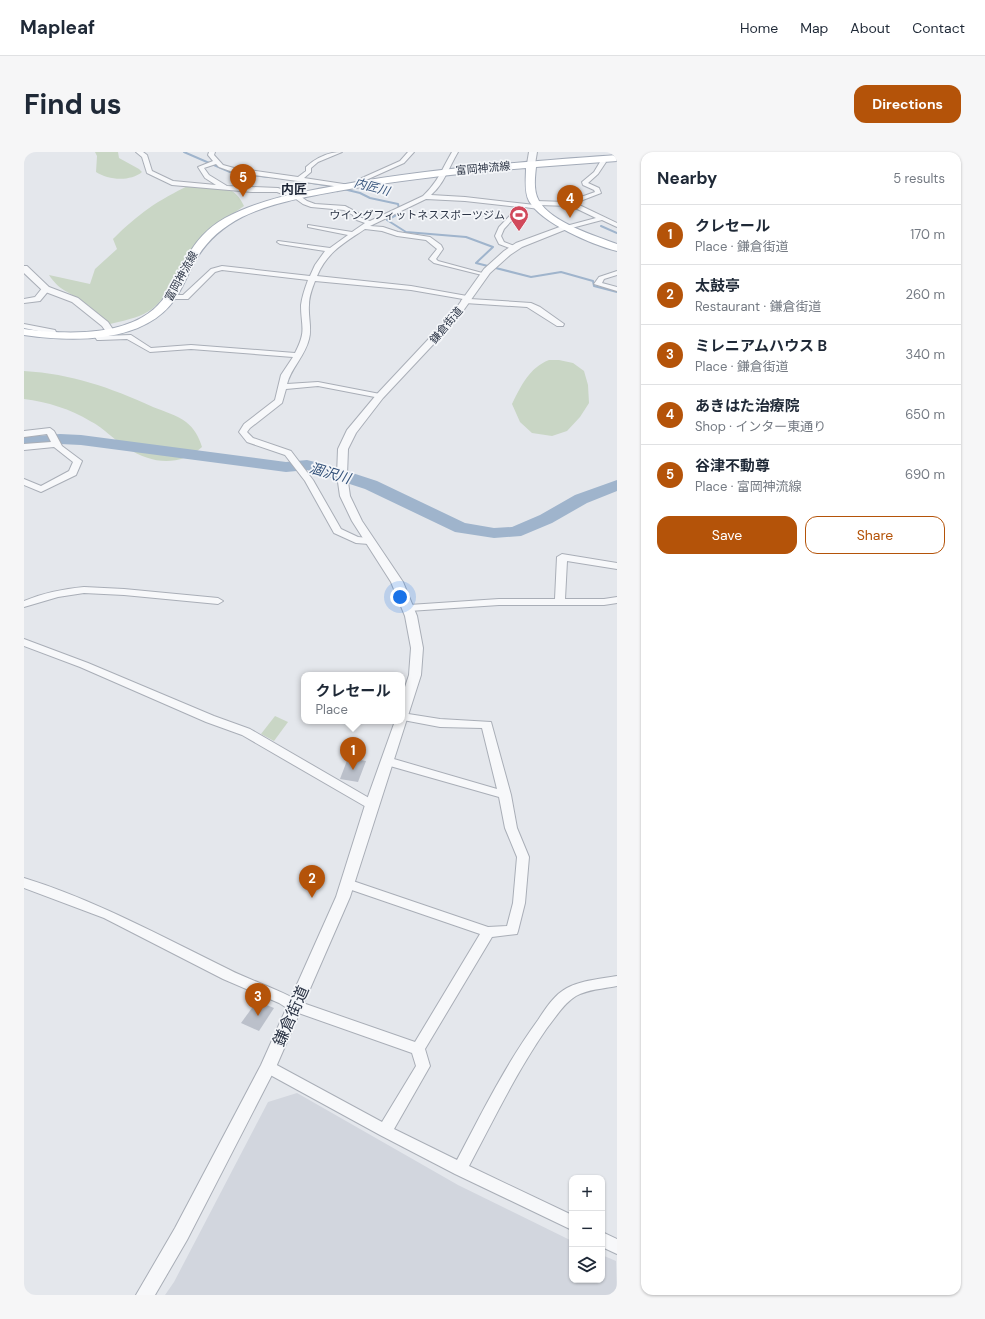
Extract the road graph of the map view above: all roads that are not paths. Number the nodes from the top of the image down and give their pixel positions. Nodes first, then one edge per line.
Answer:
1 (140, 152) edge
2 (212, 152) edge
3 (339, 152) edge
4 (411, 152) edge
5 (455, 152) edge
6 (533, 152) edge
7 (617, 158) edge
8 (601, 160) junction
9 (217, 161) junction
10 (531, 164) junction
11 (444, 171) junction
12 (298, 180) junction
13 (362, 184) junction
14 (348, 186) junction
15 (228, 188) junction
16 (297, 197) junction
17 (425, 197) junction
18 (566, 204) junction
19 (537, 205) junction
20 (522, 206) junction
21 (603, 218) junction
22 (367, 225) junction
23 (617, 225) edge
24 (310, 226) dead end
25 (568, 227) junction
26 (354, 234) junction
27 (280, 242) dead end
28 (515, 248) junction
29 (617, 248) edge
30 (331, 250) junction
31 (24, 268) edge
32 (617, 273) edge
33 (484, 275) junction
34 (312, 278) junction
35 (46, 289) junction
36 (617, 289) edge
37 (170, 297) junction
38 (466, 300) junction
39 (24, 301) edge
40 (560, 324) dead end
41 (24, 326) edge
42 (110, 331) junction
43 (24, 332) edge
44 (97, 334) junction
45 (51, 335) junction
46 (298, 355) junction
47 (283, 387) junction
48 (380, 396) junction
49 (24, 434) edge
50 (56, 444) junction
51 (24, 447) edge
52 (24, 482) edge
53 (370, 541) junction
54 (617, 566) edge
55 (617, 600) edge
56 (218, 602) dead end
57 (560, 602) junction
58 (24, 604) edge
59 (409, 608) junction
60 (24, 642) edge
61 (405, 708) edge
62 (405, 718) edge
63 (400, 724) edge
64 (387, 761) junction
65 (505, 796) junction
66 (372, 805) junction
67 (24, 883) edge
68 (347, 884) junction
69 (488, 932) junction
70 (617, 981) edge
71 (295, 1006) junction
72 (418, 1048) junction
73 (268, 1067) junction
74 (385, 1131) junction
75 (460, 1169) junction
76 (569, 1222) edge
77 (605, 1241) edge
78 (617, 1247) edge
79 (145, 1295) edge

1 - 15 street
2 - 9 street
3 - 12 street
4 - 13 street
5 - 11 street
6 - 10 street
7 - 8 main road, 富岡神流線
8 - 10 main road, 富岡神流線
8 - 18 street
9 - 12 street
9 - 15 street
10 - 11 main road, 富岡神流線
10 - 19 main road
11 - 13 main road, 富岡神流線
11 - 17 street
12 - 14 street
13 - 14 main road, 富岡神流線
14 - 16 main road, 富岡神流線
15 - 16 street
16 - 22 street
16 - 37 main road, 富岡神流線
17 - 20 street
17 - 22 street
18 - 19 street
18 - 21 street
19 - 20 street
19 - 25 main road
20 - 28 street
21 - 23 street
21 - 25 street
22 - 26 street
22 - 33 street
24 - 26 street
25 - 28 street, 鎌倉街道
25 - 29 main road
26 - 30 street
27 - 30 street
28 - 33 street, 鎌倉街道
30 - 34 street
31 - 35 street
32 - 36 street
33 - 38 street, 鎌倉街道
34 - 37 street
34 - 38 street
34 - 46 street
35 - 39 street
35 - 42 street
37 - 42 main road, 富岡神流線
38 - 40 street
38 - 48 street, 鎌倉街道
41 - 45 street
42 - 44 main road, 富岡神流線
43 - 45 main road, 富岡神流線
44 - 45 main road, 富岡神流線
44 - 46 street
46 - 47 street
47 - 48 street
47 - 53 street
48 - 53 street, 鎌倉街道
49 - 50 street
50 - 51 street
50 - 52 street
53 - 59 street, 鎌倉街道
54 - 57 street
55 - 57 street
56 - 58 street
57 - 59 street
59 - 61 street, 鎌倉街道
60 - 66 street
62 - 65 street
63 - 64 street, 鎌倉街道
64 - 65 street
64 - 66 street, 鎌倉街道
65 - 69 street
66 - 68 street, 鎌倉街道
67 - 71 street
68 - 69 street
68 - 71 street, 鎌倉街道
69 - 72 street
70 - 75 street
71 - 72 street
71 - 73 street, 鎌倉街道
72 - 74 street
73 - 74 street
73 - 79 street, 鎌倉街道
74 - 75 street
75 - 76 street
77 - 78 street

